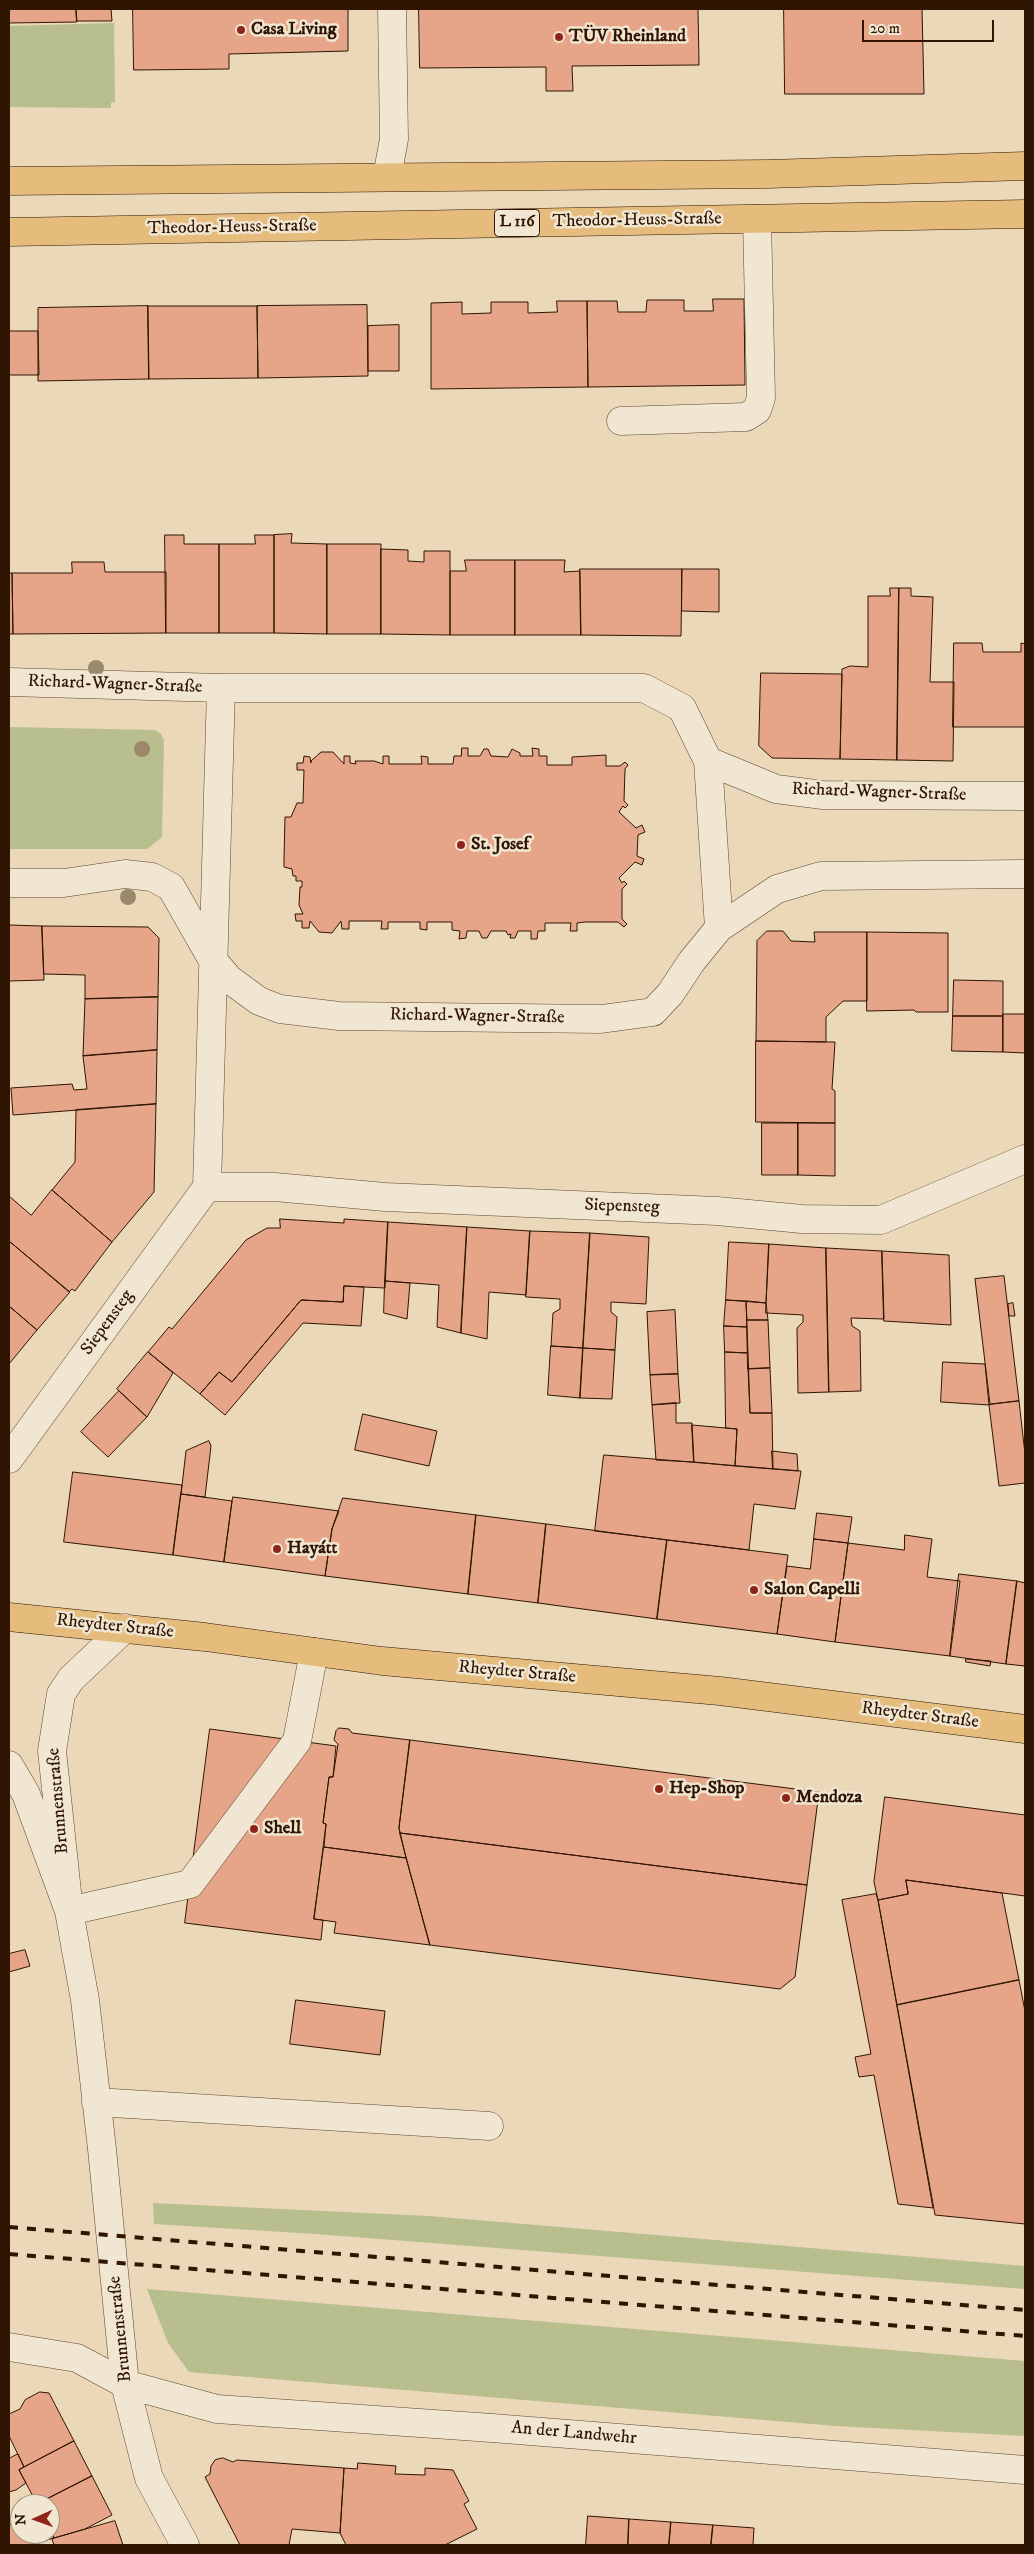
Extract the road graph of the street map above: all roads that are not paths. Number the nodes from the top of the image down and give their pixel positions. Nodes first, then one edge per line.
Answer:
1 (392, 9) edge
2 (1025, 166) edge
3 (386, 176) junction
4 (9, 181) edge
5 (1025, 214) edge
6 (757, 219) junction
7 (9, 232) edge
8 (621, 421) dead end
9 (9, 682) edge
10 (220, 688) junction
11 (708, 761) junction
12 (1025, 796) edge
13 (1025, 874) edge
14 (9, 883) edge
15 (720, 928) junction
16 (212, 959) junction
17 (1025, 1159) edge
18 (207, 1187) junction
19 (9, 1459) edge
20 (9, 1617) edge
21 (125, 1628) junction
22 (314, 1652) junction
23 (1025, 1729) edge
24 (9, 1765) edge
25 (69, 1911) junction
26 (96, 2102) junction
27 (489, 2126) dead end
28 (9, 2348) edge
29 (125, 2384) junction
30 (1025, 2470) edge
31 (185, 2545) edge

1 - 3 street
2 - 3 main road
3 - 4 main road
5 - 6 main road, Theodor-Heuss-Straße / L 116
6 - 7 main road, Theodor-Heuss-Straße / L 116
6 - 8 street
9 - 10 street, Richard-Wagner-Straße
10 - 11 street, Richard-Wagner-Straße
10 - 16 street, Richard-Wagner-Straße
11 - 12 street, Richard-Wagner-Straße
11 - 15 street, Richard-Wagner-Straße
13 - 15 street, Richard-Wagner-Straße
14 - 16 street, Richard-Wagner-Straße
15 - 16 street, Richard-Wagner-Straße
16 - 18 street
17 - 18 street, Siepensteg
18 - 19 street, Siepensteg
20 - 21 main road, Rheydter Straße
21 - 22 main road, Rheydter Straße
21 - 25 street, Brunnenstraße
22 - 23 main road, Rheydter Straße
22 - 25 street
24 - 25 street, Brunnenstraße
25 - 26 street, Brunnenstraße
26 - 27 street
26 - 29 street, Brunnenstraße
28 - 29 street, An der Landwehr
29 - 30 street, An der Landwehr
29 - 31 street, Brunnenstraße

